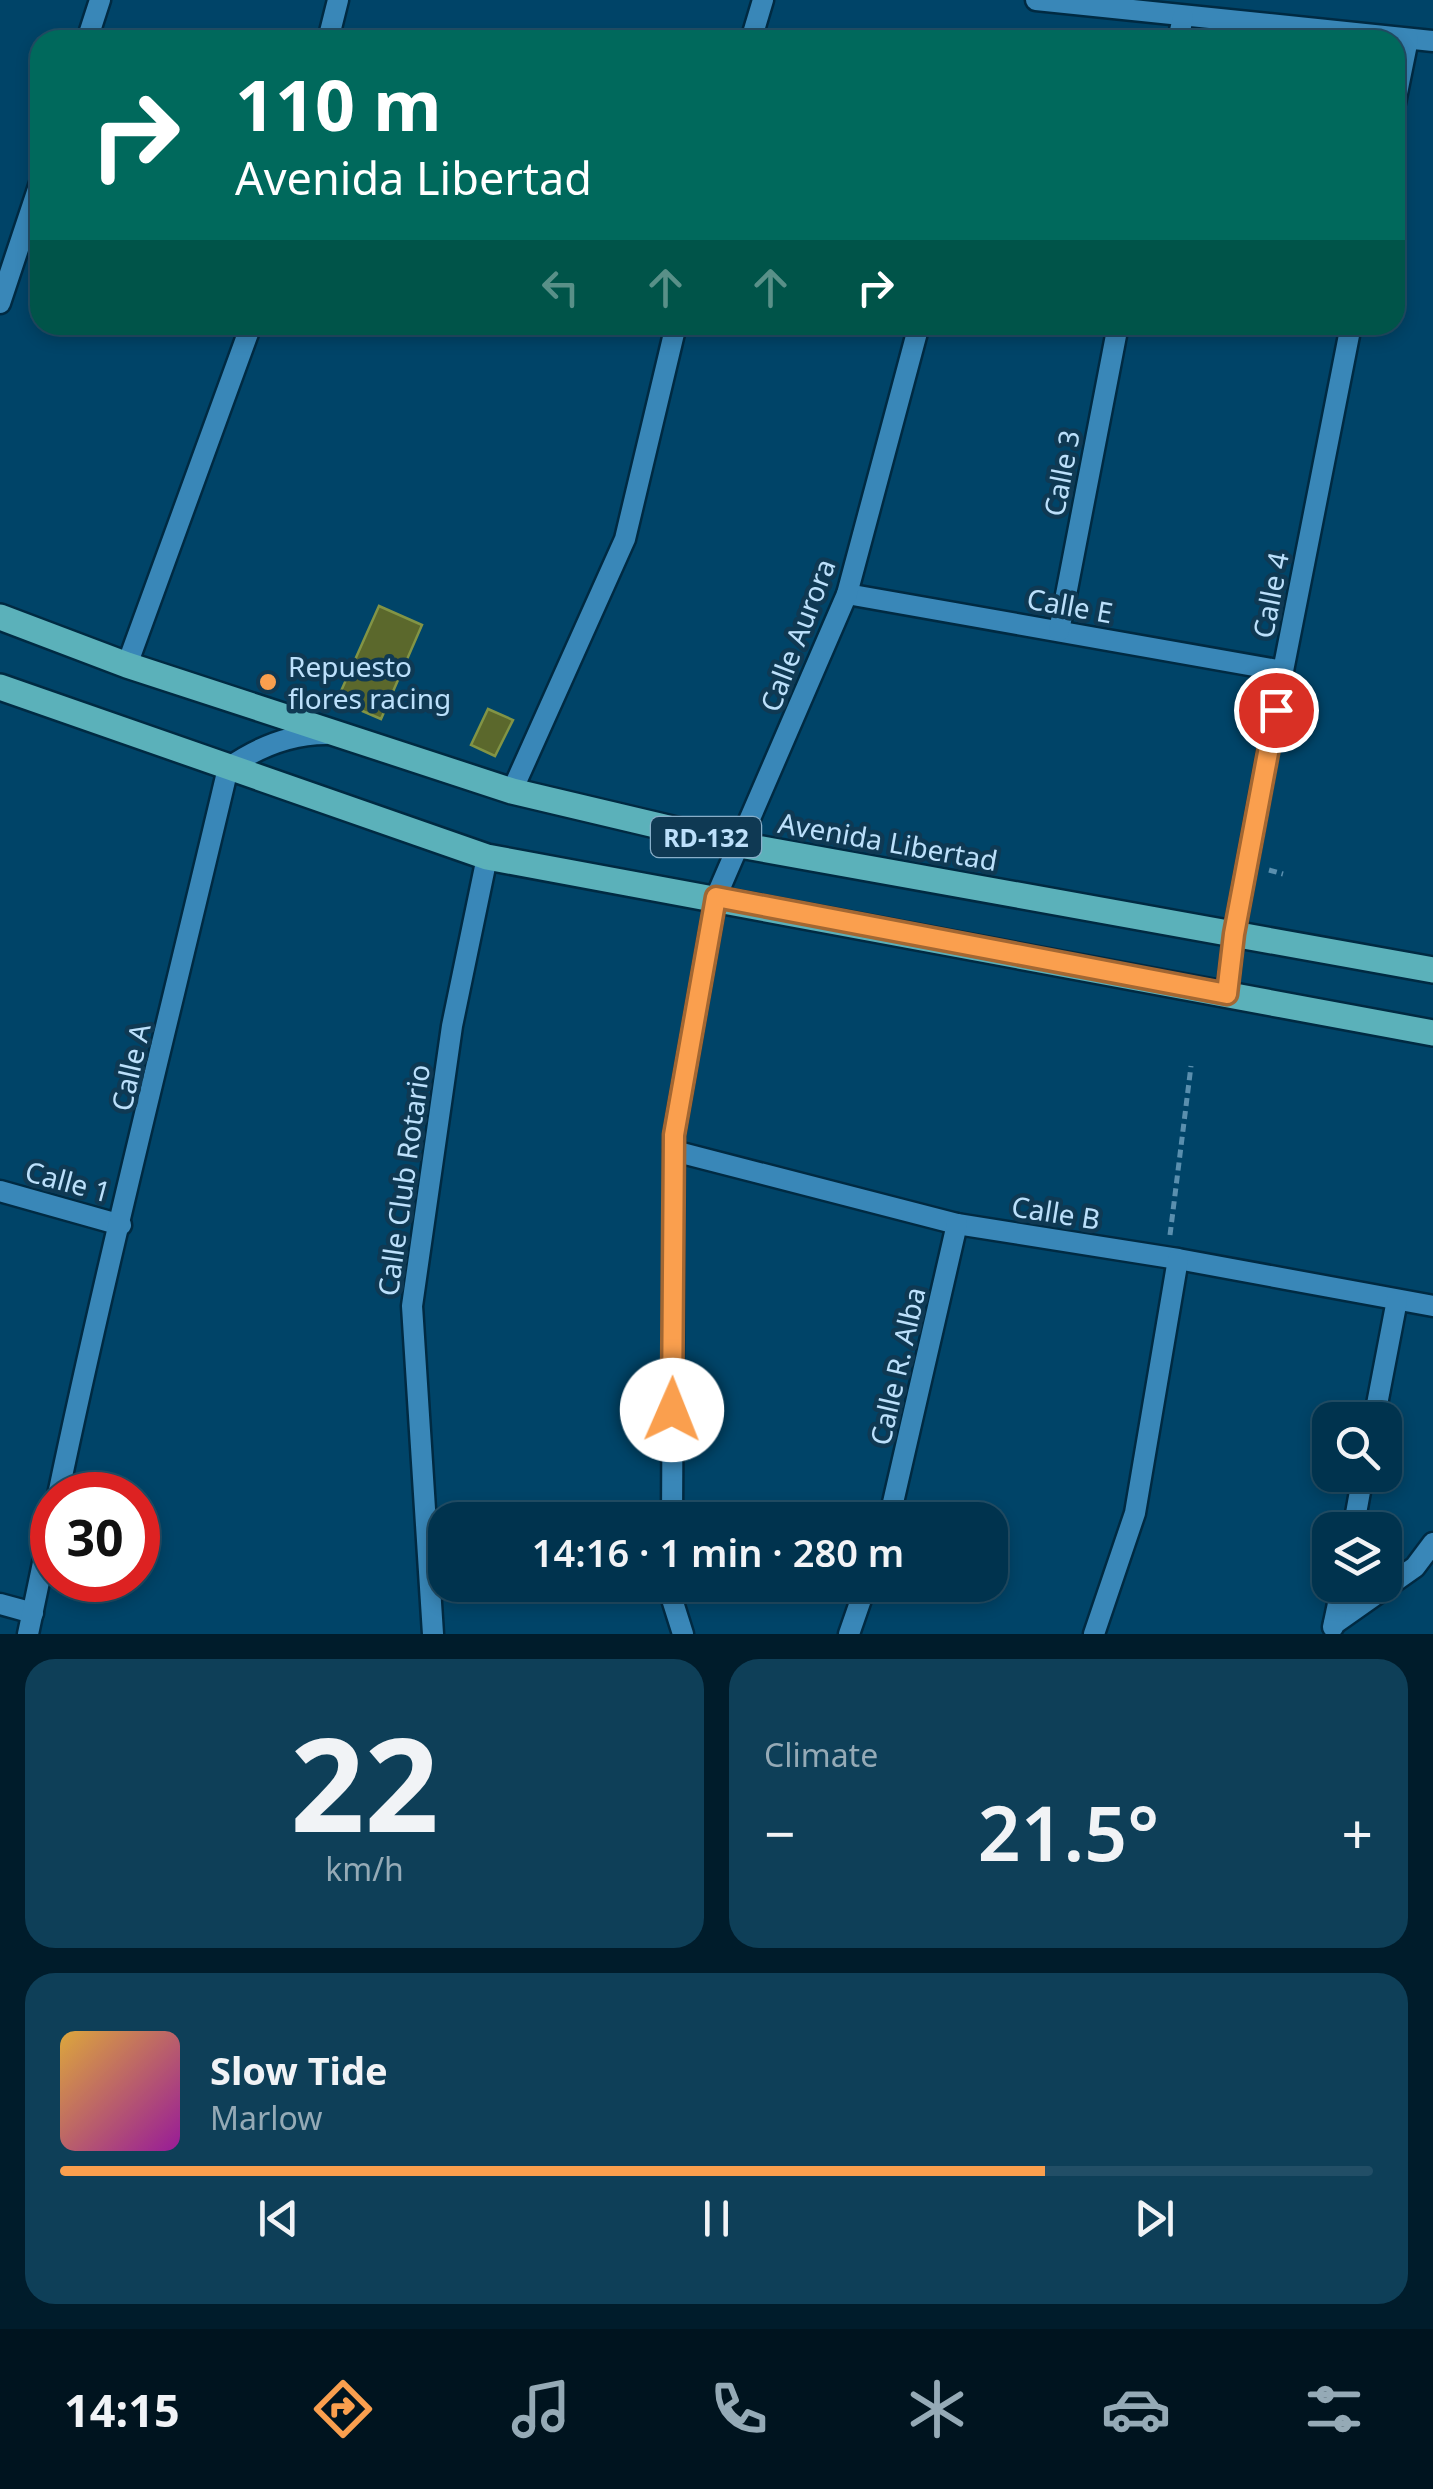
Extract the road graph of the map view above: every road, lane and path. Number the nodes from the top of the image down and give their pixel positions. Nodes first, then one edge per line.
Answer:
1 (100, 0) edge
2 (338, 0) edge
3 (763, 0) edge
4 (1036, 0) edge
5 (1073, 2) edge
6 (1183, 17) junction
7 (90, 30) edge
8 (330, 30) edge
9 (755, 30) edge
10 (1180, 30) edge
11 (1322, 30) edge
12 (1405, 38) edge
13 (1408, 38) junction
14 (1433, 41) edge
15 (1405, 53) edge
16 (30, 212) edge
17 (0, 303) edge
18 (247, 335) edge
19 (674, 335) edge
20 (916, 335) edge
21 (1116, 335) edge
22 (1349, 335) edge
23 (847, 594) junction
24 (0, 617) edge
25 (1059, 631) junction
26 (128, 665) junction
27 (1282, 671) junction
28 (0, 687) edge
29 (339, 734) junction
30 (228, 768) junction
31 (512, 792) junction
32 (740, 845) junction
33 (488, 857) junction
34 (716, 897) junction
35 (1234, 934) junction
36 (1433, 970) edge
37 (1227, 994) junction
38 (1433, 1033) edge
39 (1191, 1066) dead end
40 (674, 1151) junction
41 (0, 1191) edge
42 (957, 1224) junction
43 (121, 1225) junction
44 (1173, 1258) junction
45 (1397, 1300) junction
46 (1433, 1306) edge
47 (1377, 1402) edge
48 (63, 1472) edge
49 (672, 1502) edge
50 (893, 1502) edge
51 (1433, 1543) edge
52 (673, 1602) edge
53 (860, 1602) edge
54 (1339, 1602) edge
55 (0, 1604) edge
56 (31, 1624) edge
57 (1333, 1629) edge
58 (433, 1634) edge
59 (683, 1634) edge
60 (850, 1634) edge
61 (1094, 1634) edge

1 - 7 street
2 - 8 street
3 - 9 street
4 - 5 street
5 - 6 street
6 - 10 street
6 - 11 street
12 - 13 street
13 - 14 street
13 - 15 street
16 - 17 street
18 - 26 street
19 - 31 street
20 - 23 street, Calle Aurora
21 - 25 street, Calle 3
22 - 27 street, Calle 4
23 - 25 street, Calle E
23 - 32 street, Calle Aurora
24 - 26 main road, Avenida Libertad / RD-132
25 - 27 street, Calle E
26 - 29 main road, Avenida Libertad / RD-132
27 - 35 street, Calle 4
28 - 30 main road, RD-132
29 - 30 street
29 - 31 main road, Avenida Libertad / RD-132
30 - 33 main road, RD-132
30 - 43 street, Calle A
31 - 32 main road, Avenida Libertad / RD-132
32 - 34 street, Calle Aurora
32 - 35 main road, Avenida Libertad / RD-132
33 - 34 main road, RD-132
33 - 58 street, Calle Club Rotario
34 - 37 main road, RD-132
34 - 40 street, Calle Aurora
35 - 36 main road, Avenida Libertad / RD-132
35 - 37 street, Calle 4
37 - 38 main road, RD-132
39 - 44 path
40 - 42 street, Calle B
40 - 49 street, Calle Aurora
41 - 43 street, Calle 1
42 - 44 street, Calle B
42 - 50 street, Calle R. Alba
43 - 48 street, Calle A
44 - 45 street, Calle B
44 - 61 street
45 - 46 street, Calle B
45 - 47 street
51 - 57 street
52 - 59 street
53 - 60 street
54 - 57 street
55 - 56 street

